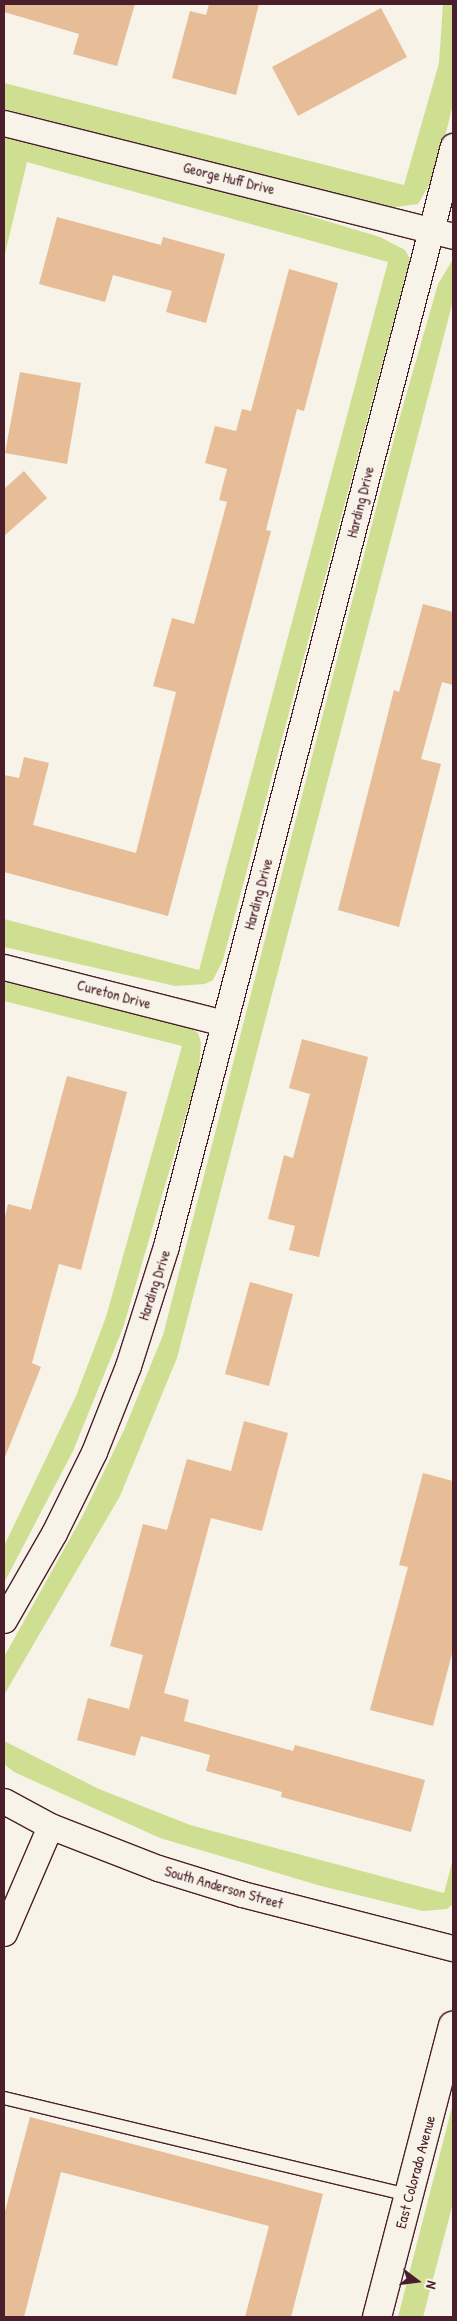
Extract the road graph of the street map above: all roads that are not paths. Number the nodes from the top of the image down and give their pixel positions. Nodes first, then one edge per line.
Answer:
1 (4, 124) edge
2 (453, 146) edge
3 (442, 233) edge
4 (4, 967) edge
5 (224, 1023) junction
6 (4, 1620) edge
7 (4, 1801) edge
8 (50, 1826) junction
9 (4, 1933) edge
10 (453, 1948) edge
11 (453, 2026) edge
12 (4, 2098) edge
13 (409, 2195) junction
14 (377, 2317) edge

1 - 3 street, George Huff Drive
2 - 3 street, Harding Drive
3 - 5 street, Harding Drive
4 - 5 street, Cureton Drive
5 - 6 street, Harding Drive
7 - 8 street, South Anderson Street
8 - 9 street
8 - 10 street, South Anderson Street
11 - 13 street, East Colorado Avenue
12 - 13 lane
13 - 14 street, East Colorado Avenue

